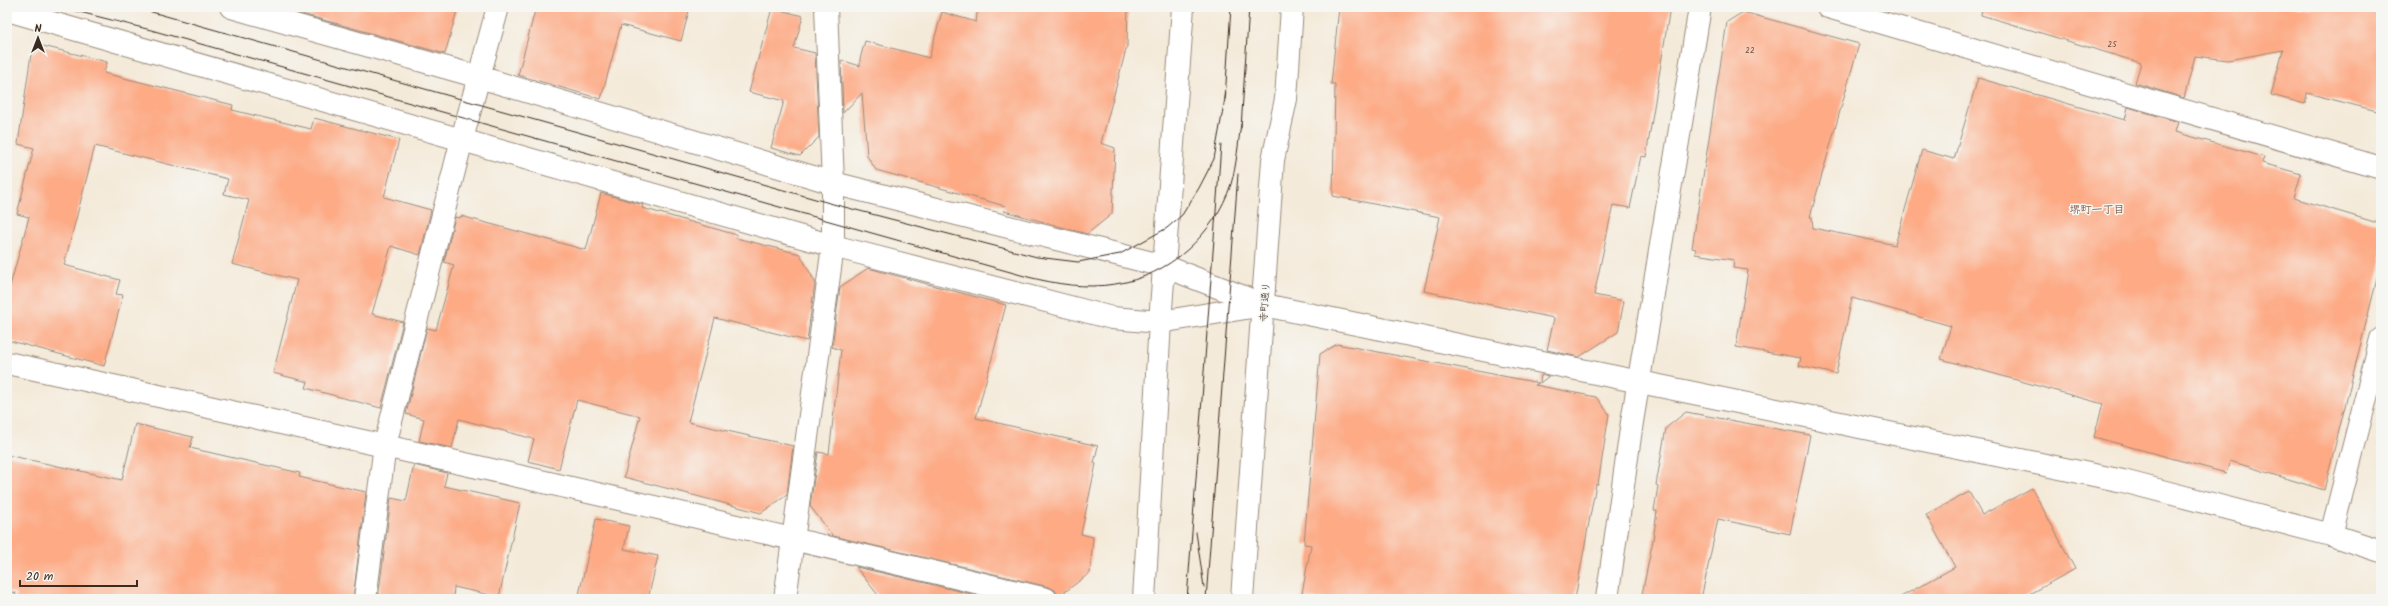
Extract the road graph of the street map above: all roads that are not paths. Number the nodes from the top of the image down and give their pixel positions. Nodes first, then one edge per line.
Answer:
1 (231, 7) edge
2 (498, 7) edge
3 (826, 7) edge
4 (1183, 7) edge
5 (1292, 7) edge
6 (1700, 7) edge
7 (1828, 7) edge
8 (7, 10) edge
9 (479, 77) junction
10 (462, 139) junction
11 (2381, 168) edge
12 (833, 183) junction
13 (833, 246) junction
14 (1164, 266) junction
15 (1264, 304) junction
16 (1160, 322) junction
17 (2381, 339) edge
18 (7, 363) edge
19 (1639, 380) junction
20 (385, 445) junction
21 (2331, 535) junction
22 (793, 538) junction
23 (2381, 551) edge
24 (365, 599) edge
25 (785, 599) edge
26 (1046, 599) edge
27 (1144, 599) edge
28 (1242, 599) edge
29 (1608, 599) edge

1 - 9 street
2 - 9 street
3 - 12 street
4 - 14 street
5 - 15 street, 寺町通り
6 - 19 street
7 - 11 street
8 - 10 street
9 - 10 street
9 - 12 street
10 - 13 street
10 - 20 street
12 - 13 street
12 - 14 street
13 - 16 street
13 - 22 street
14 - 15 street
14 - 16 street
15 - 16 street
15 - 19 street
15 - 28 street, 寺町通り
16 - 27 street
17 - 21 street
18 - 20 street
19 - 21 street
19 - 29 street
20 - 22 street
20 - 24 street
21 - 23 street
22 - 25 street
22 - 26 street

